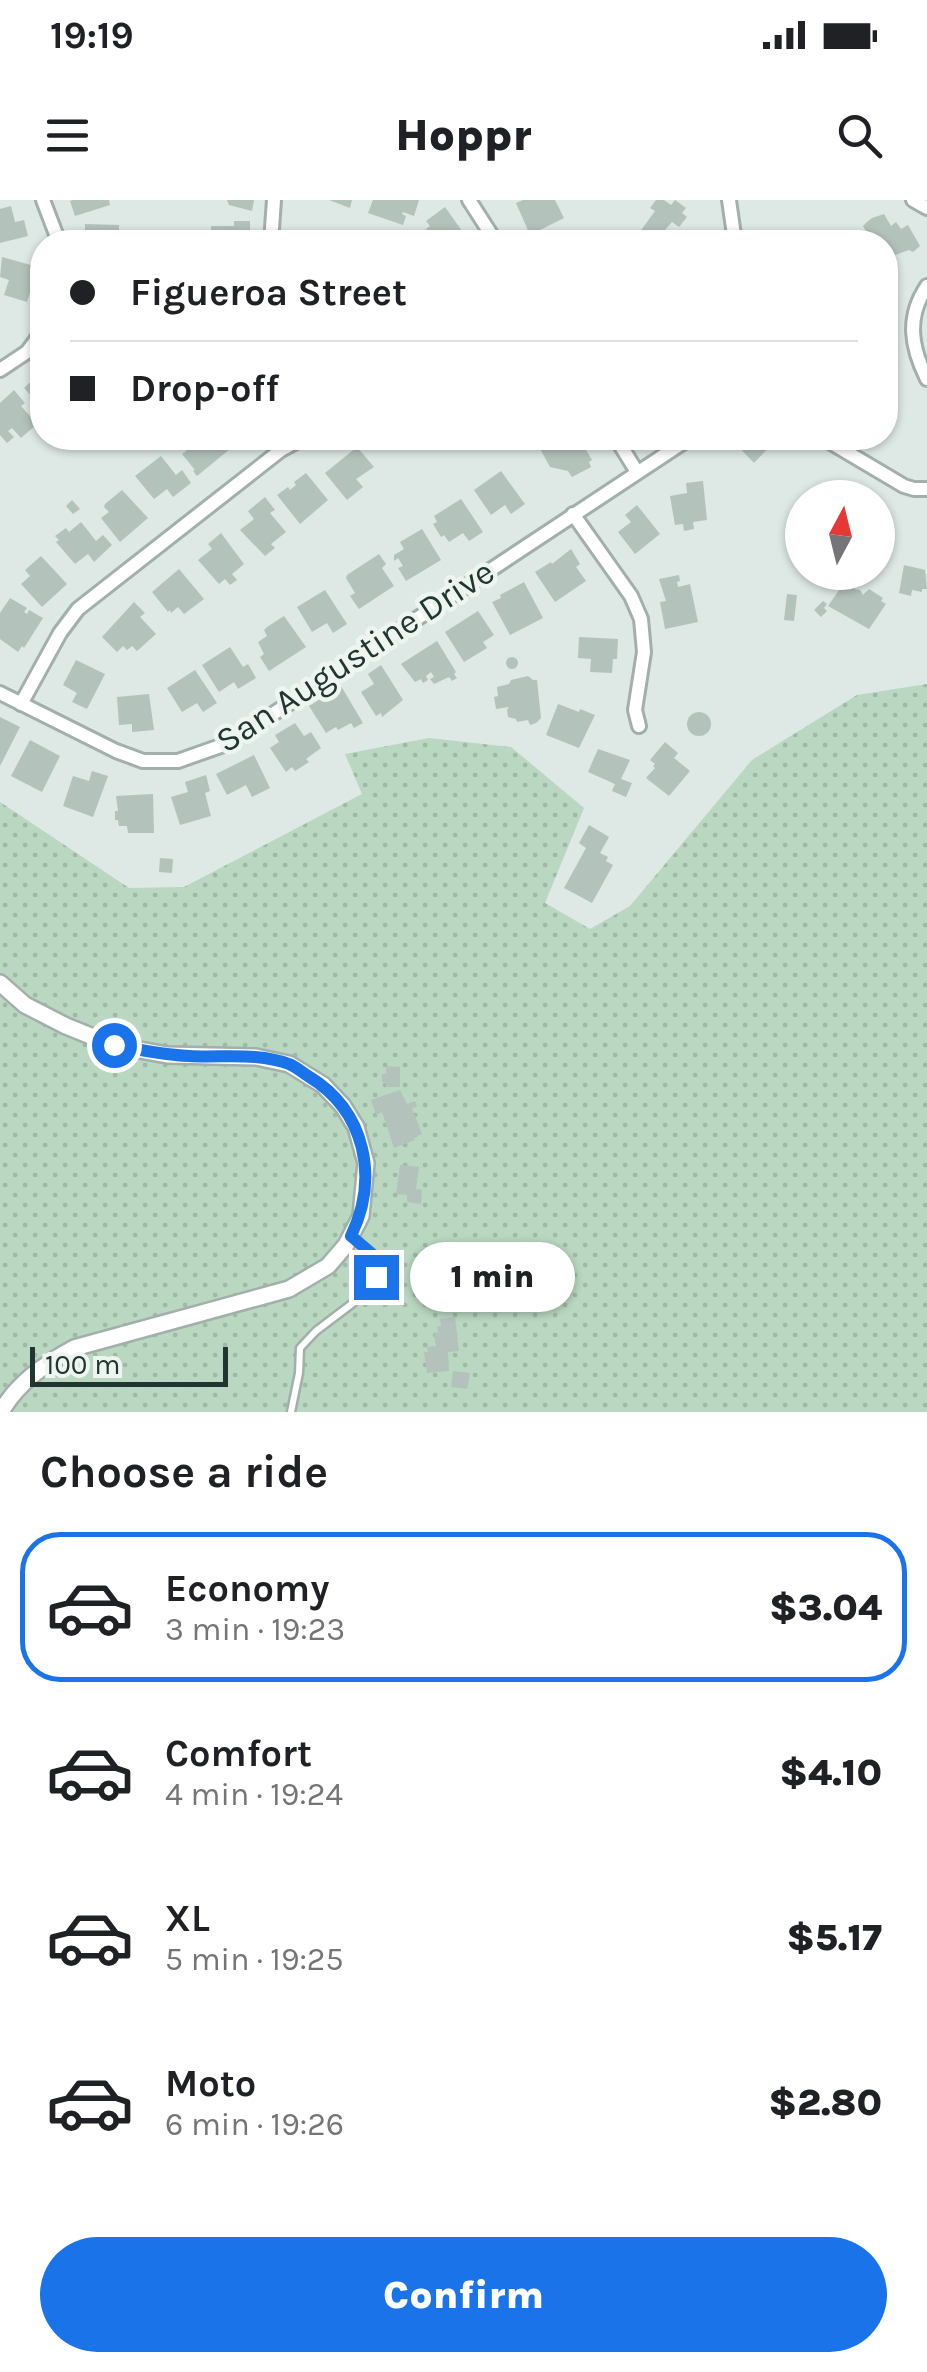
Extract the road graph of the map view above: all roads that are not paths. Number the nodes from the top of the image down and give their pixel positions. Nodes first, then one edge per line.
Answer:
1 (43, 200) edge
2 (274, 200) edge
3 (468, 200) edge
4 (729, 200) edge
5 (913, 200) edge
6 (927, 208) edge
7 (54, 230) edge
8 (272, 230) edge
9 (488, 230) edge
10 (733, 230) edge
11 (927, 286) edge
12 (30, 348) edge
13 (0, 370) edge
14 (927, 379) edge
15 (281, 450) edge
16 (623, 450) edge
17 (671, 450) edge
18 (842, 450) edge
19 (637, 472) junction
20 (927, 489) edge
21 (573, 514) junction
22 (0, 693) edge
23 (21, 704) junction
24 (639, 726) dead end
25 (0, 983) edge
26 (351, 1236) junction
27 (1, 1412) edge
28 (291, 1412) edge

1 - 7 street
2 - 8 street
3 - 9 street
4 - 10 street
5 - 6 street
11 - 14 street
12 - 13 street
15 - 23 street
16 - 19 street
17 - 19 street, San Augustine Drive
18 - 20 street
19 - 21 street, San Augustine Drive
21 - 23 street, San Augustine Drive
21 - 24 street
22 - 23 street, San Augustine Drive
25 - 26 street
26 - 27 street
26 - 28 lane

